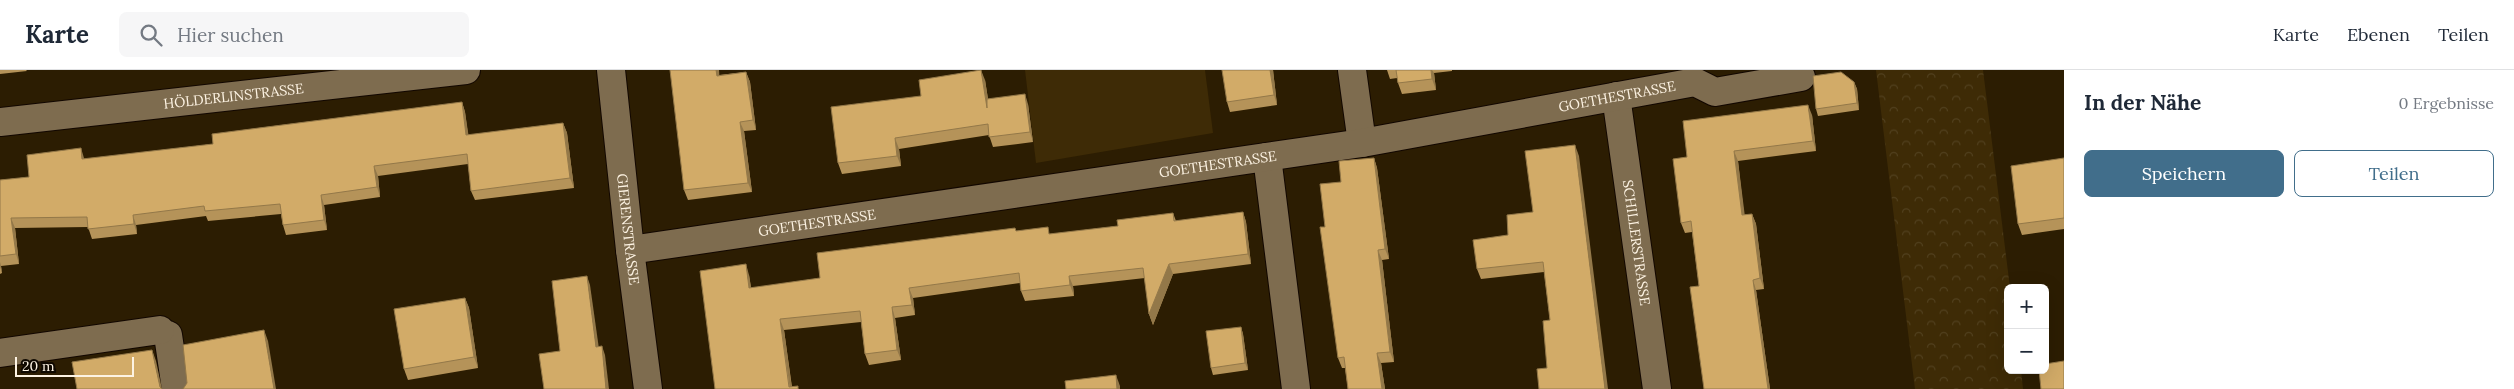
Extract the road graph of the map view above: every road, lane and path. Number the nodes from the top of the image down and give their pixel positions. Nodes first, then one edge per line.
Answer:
1 (466, 70) edge
2 (611, 70) edge
3 (1352, 70) edge
4 (1694, 76) edge
5 (1801, 77) dead end
6 (1616, 96) junction
7 (0, 122) edge
8 (1362, 143) junction
9 (1267, 157) junction
10 (630, 250) junction
11 (0, 353) edge
12 (176, 389) edge
13 (648, 389) edge
14 (1296, 389) edge
15 (1657, 389) edge

1 - 7 street, HÖLDERLINSTRASSE
2 - 10 street, GIERENSTRASSE
3 - 8 street
4 - 5 street, GOETHESTRASSE
4 - 6 street, GOETHESTRASSE
6 - 8 street, GOETHESTRASSE
6 - 15 street, SCHILLERSTRASSE
8 - 9 street, GOETHESTRASSE
9 - 10 street, GOETHESTRASSE
9 - 14 street
10 - 13 street, GIERENSTRASSE
11 - 12 street

